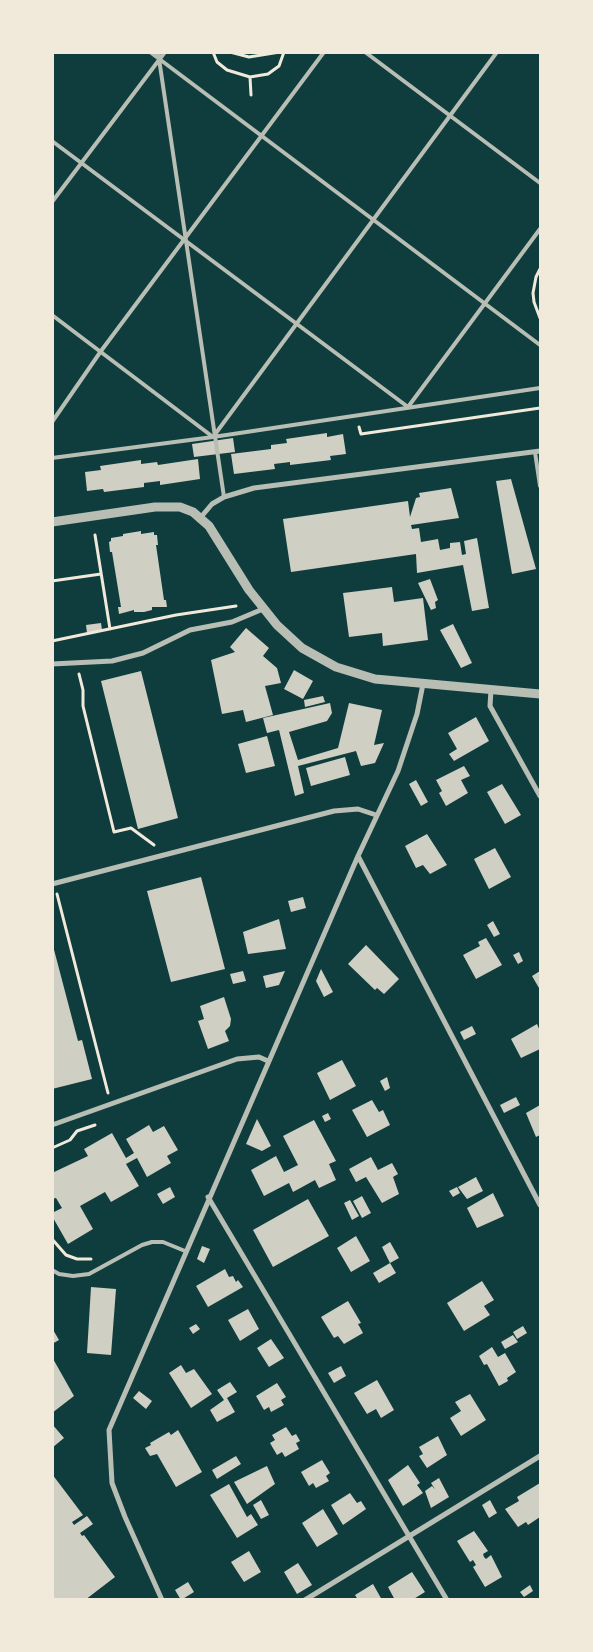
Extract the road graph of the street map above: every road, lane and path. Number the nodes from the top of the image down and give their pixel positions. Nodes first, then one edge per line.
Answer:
1 (150, 52) edge
2 (158, 52) edge
3 (165, 52) edge
4 (213, 52) edge
5 (230, 52) edge
6 (280, 52) edge
7 (284, 52) edge
8 (324, 52) edge
9 (365, 52) edge
10 (497, 52) edge
11 (159, 60) junction
12 (250, 77) junction
13 (251, 95) dead end
14 (451, 116) junction
15 (262, 136) junction
16 (52, 141) edge
17 (81, 162) junction
18 (540, 183) edge
19 (52, 202) edge
20 (373, 219) junction
21 (540, 229) edge
22 (185, 239) junction
23 (540, 269) edge
24 (486, 303) junction
25 (52, 315) edge
26 (540, 318) edge
27 (298, 323) junction
28 (540, 345) edge
29 (101, 351) junction
30 (540, 388) edge
31 (408, 407) junction
32 (540, 408) edge
33 (356, 415) junction
34 (52, 422) edge
35 (213, 437) junction
36 (538, 452) edge
37 (52, 458) edge
38 (540, 486) edge
39 (224, 497) junction
40 (201, 518) junction
41 (52, 522) edge
42 (96, 535) dead end
43 (102, 574) junction
44 (52, 581) edge
45 (239, 606) dead end
46 (263, 609) junction
47 (110, 629) junction
48 (52, 641) edge
49 (52, 664) edge
50 (76, 664) junction
51 (423, 684) junction
52 (491, 690) junction
53 (540, 694) edge
54 (540, 796) edge
55 (376, 815) junction
56 (358, 856) junction
57 (158, 857) junction
58 (53, 884) edge
59 (268, 1061) junction
60 (111, 1104) junction
61 (102, 1122) dead end
62 (52, 1125) edge
63 (52, 1148) edge
64 (208, 1197) junction
65 (540, 1205) edge
66 (185, 1251) junction
67 (52, 1270) edge
68 (540, 1456) edge
69 (410, 1537) junction
70 (162, 1600) edge
71 (305, 1600) edge
72 (447, 1600) edge

1 - 11 lane
2 - 11 lane
3 - 11 lane
4 - 12 path
5 - 6 path
7 - 12 path
8 - 15 lane
9 - 14 lane
10 - 14 lane
11 - 15 lane
11 - 17 lane
11 - 22 lane
12 - 13 path
14 - 18 lane
14 - 20 lane
15 - 20 lane
15 - 22 lane
16 - 17 lane
17 - 19 lane
17 - 22 lane
20 - 24 lane
20 - 27 lane
21 - 24 lane
22 - 27 lane
22 - 29 lane
22 - 35 lane
23 - 26 path
24 - 28 lane
24 - 31 lane
25 - 29 lane
27 - 31 lane
27 - 35 lane
29 - 34 lane
29 - 35 lane
30 - 31 lane
31 - 33 lane
32 - 33 path
33 - 35 lane
35 - 37 lane
35 - 39 lane
36 - 38 lane
36 - 39 street
39 - 40 street
40 - 41 street
40 - 46 street
42 - 43 path
43 - 44 path
43 - 47 path
45 - 47 path
46 - 50 street
46 - 51 street
47 - 48 path
49 - 50 street
50 - 57 path
51 - 52 street
51 - 55 street
52 - 53 street
52 - 54 street
55 - 56 street
55 - 57 street
56 - 59 street
56 - 65 street
57 - 58 street
58 - 60 path
59 - 60 street
59 - 64 street
60 - 62 street
61 - 63 path
64 - 66 street
64 - 69 street
66 - 67 lane
66 - 70 street
68 - 69 street
69 - 71 street
69 - 72 street

